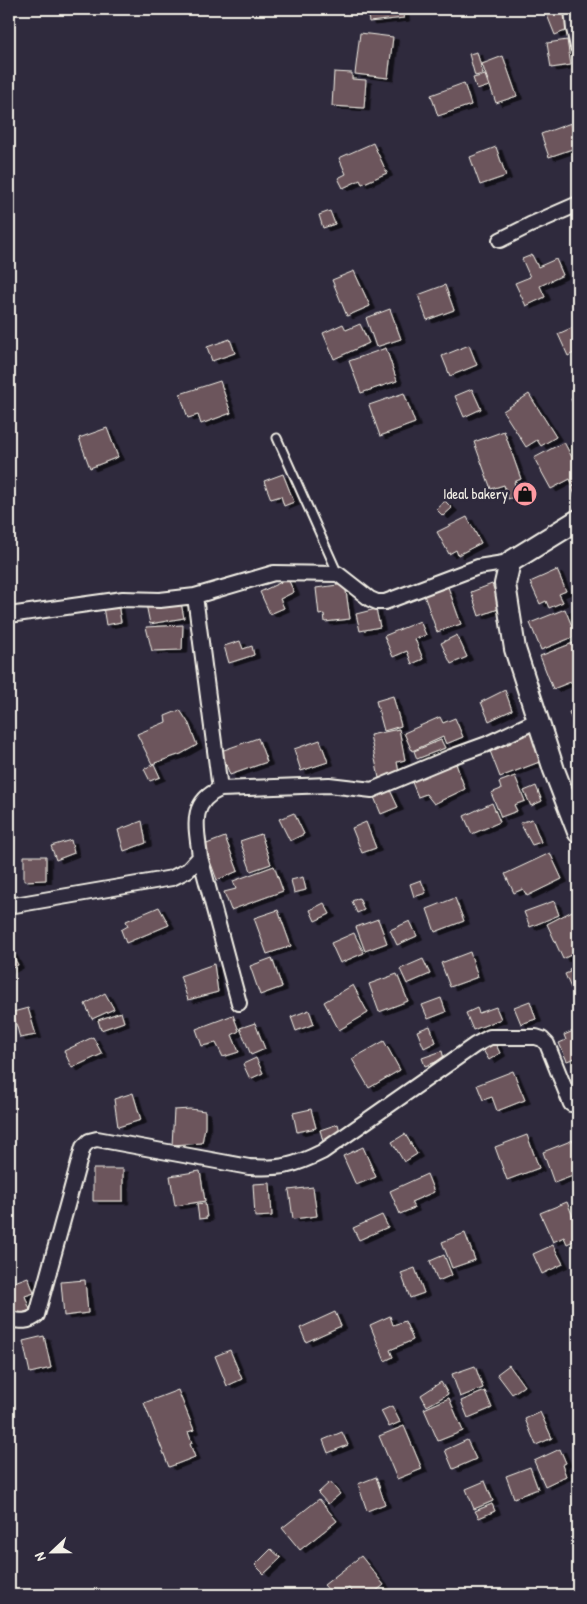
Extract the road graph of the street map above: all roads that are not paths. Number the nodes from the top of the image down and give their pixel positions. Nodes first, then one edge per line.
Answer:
1 (572, 9) edge
2 (578, 47) edge
3 (578, 204) edge
4 (500, 240) dead end
5 (277, 438) dead end
6 (578, 520) edge
7 (510, 562) junction
8 (338, 574) junction
9 (195, 596) junction
10 (9, 615) edge
11 (538, 720) junction
12 (220, 789) junction
13 (578, 832) edge
14 (200, 857) junction
15 (9, 906) edge
16 (239, 1003) dead end
17 (578, 1101) edge
18 (9, 1320) edge

1 - 2 street
3 - 4 street
5 - 8 lane
6 - 7 main road
7 - 8 street
7 - 11 main road
8 - 9 street
9 - 10 street
9 - 12 street
11 - 12 street
11 - 13 main road
12 - 14 street
14 - 15 street
14 - 16 street
17 - 18 street

